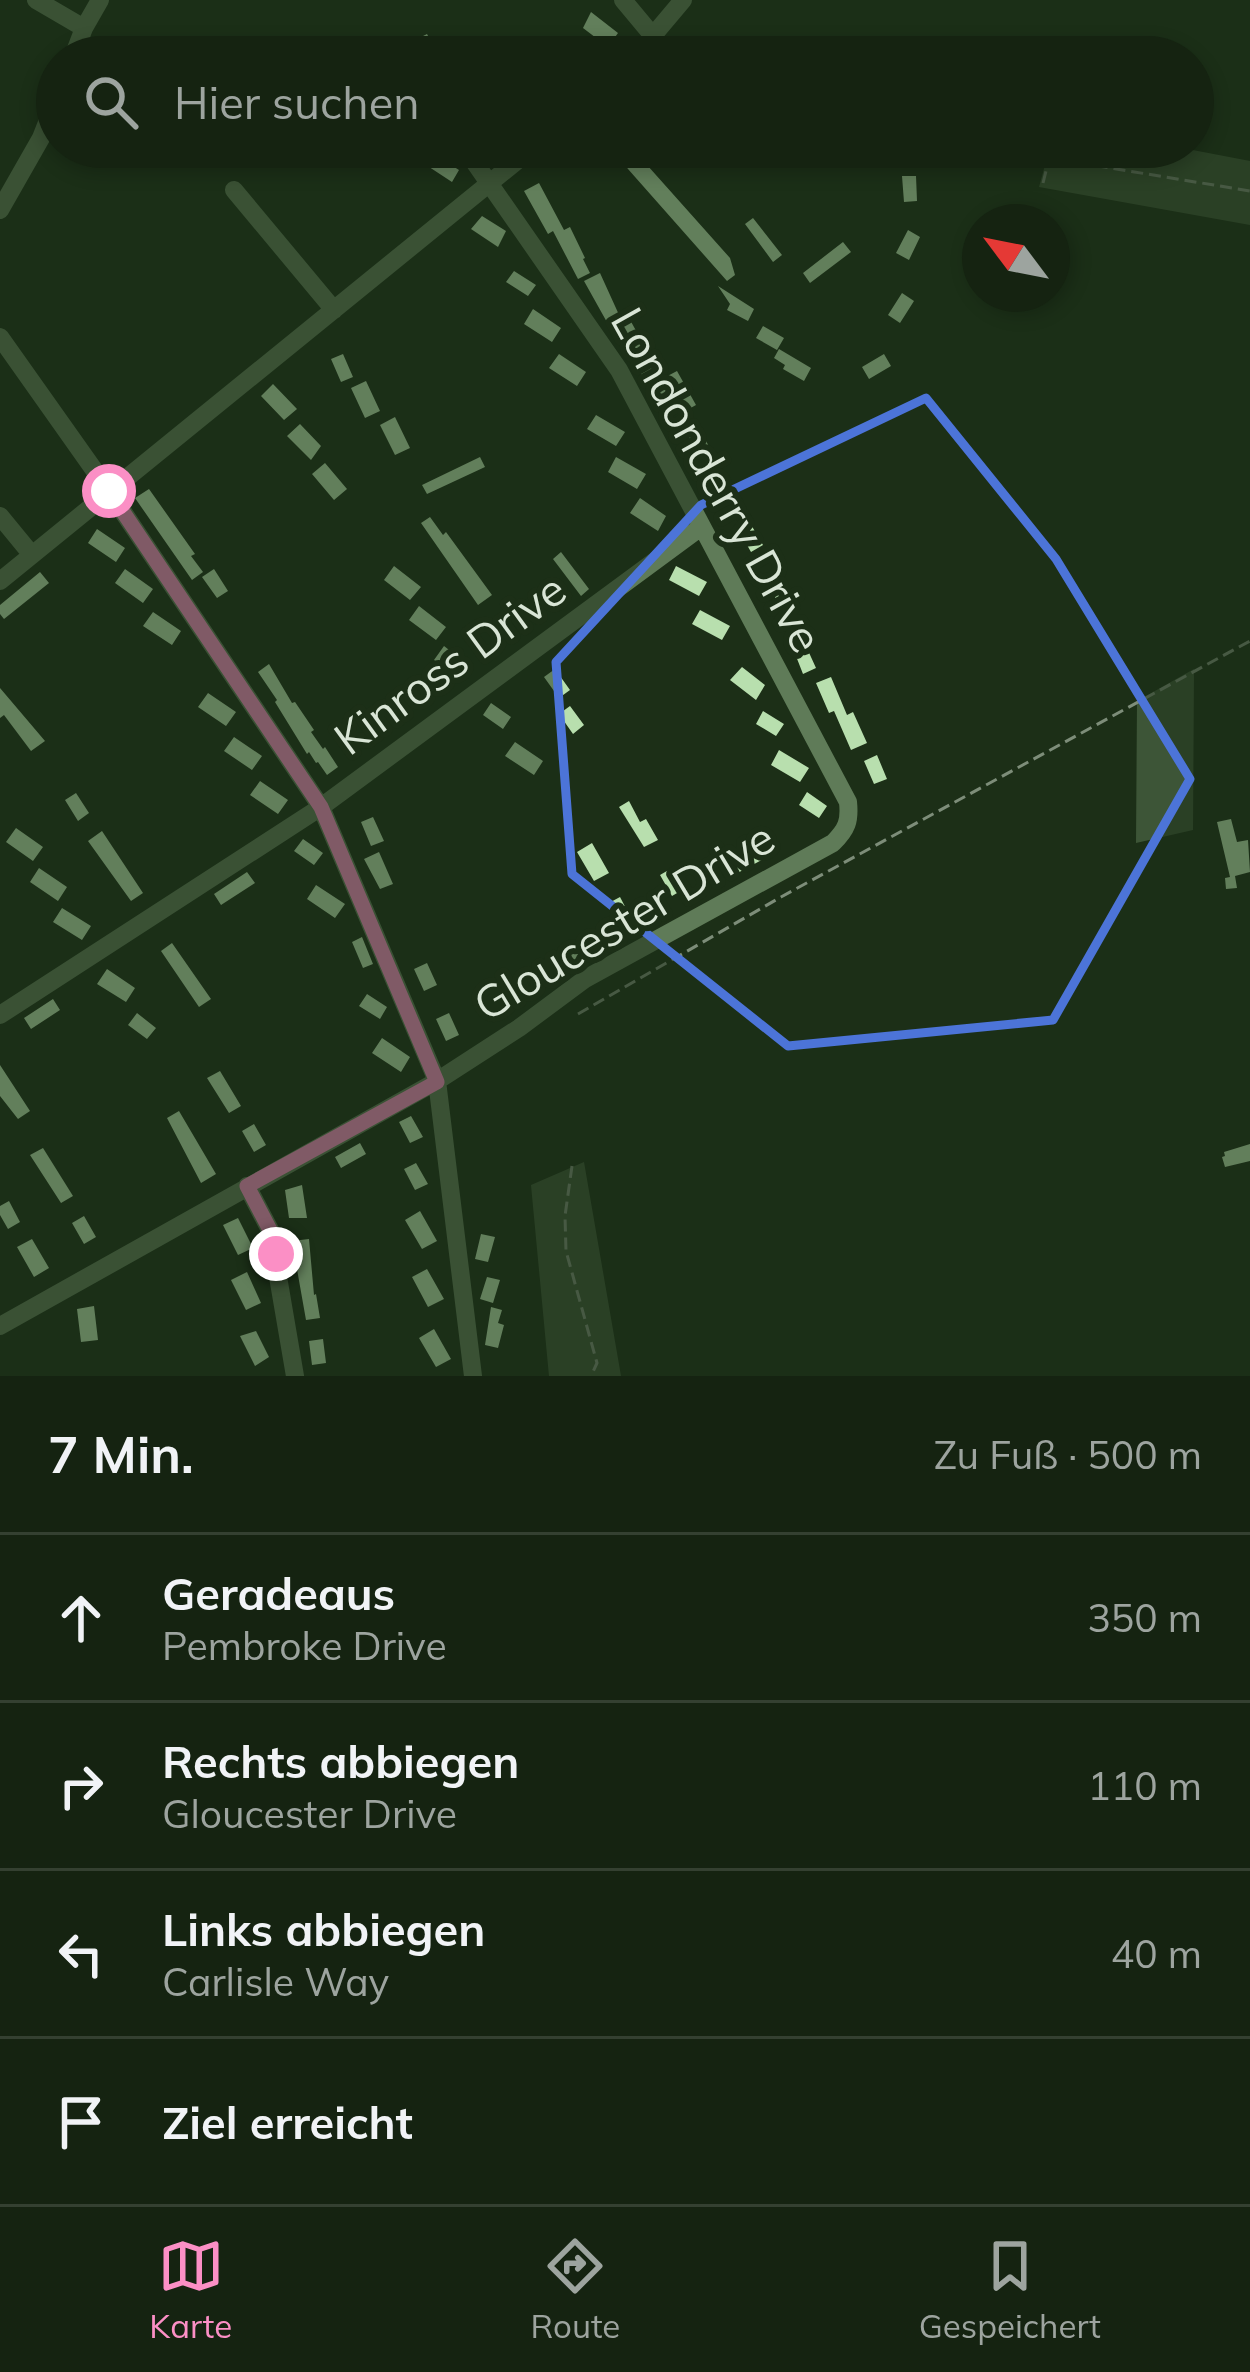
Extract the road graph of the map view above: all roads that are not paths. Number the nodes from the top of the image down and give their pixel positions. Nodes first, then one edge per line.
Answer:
1 (36, 0) edge
2 (100, 0) edge
3 (623, 0) edge
4 (683, 0) edge
5 (84, 28) junction
6 (83, 36) edge
7 (652, 36) joint
8 (36, 147) edge
9 (480, 168) edge
10 (508, 168) edge
11 (490, 182) junction
12 (234, 190) dead end
13 (0, 210) edge
14 (334, 310) junction
15 (0, 337) edge
16 (109, 491) junction
17 (0, 516) edge
18 (701, 527) junction
19 (32, 555) junction
20 (0, 581) edge
21 (321, 807) junction
22 (847, 828) joint
23 (0, 1015) edge
24 (437, 1082) junction
25 (247, 1186) junction
26 (0, 1326) edge
27 (295, 1376) edge
28 (473, 1376) edge

1 - 5 lane
2 - 5 lane
3 - 7 lane
4 - 7 lane
5 - 6 lane
8 - 13 lane
9 - 11 lane, Londonderry Drive
10 - 11 lane
11 - 14 lane
11 - 18 lane, Londonderry Drive
12 - 14 lane
14 - 16 lane
15 - 16 lane
16 - 19 lane
16 - 21 lane
17 - 19 lane
18 - 21 lane, Kinross Drive
18 - 22 lane, Londonderry Drive
19 - 20 lane
21 - 23 lane, Kinross Drive
21 - 24 lane
22 - 24 lane, Gloucester Drive
24 - 25 lane, Gloucester Drive
24 - 28 lane
25 - 26 lane, Gloucester Drive
25 - 27 lane

